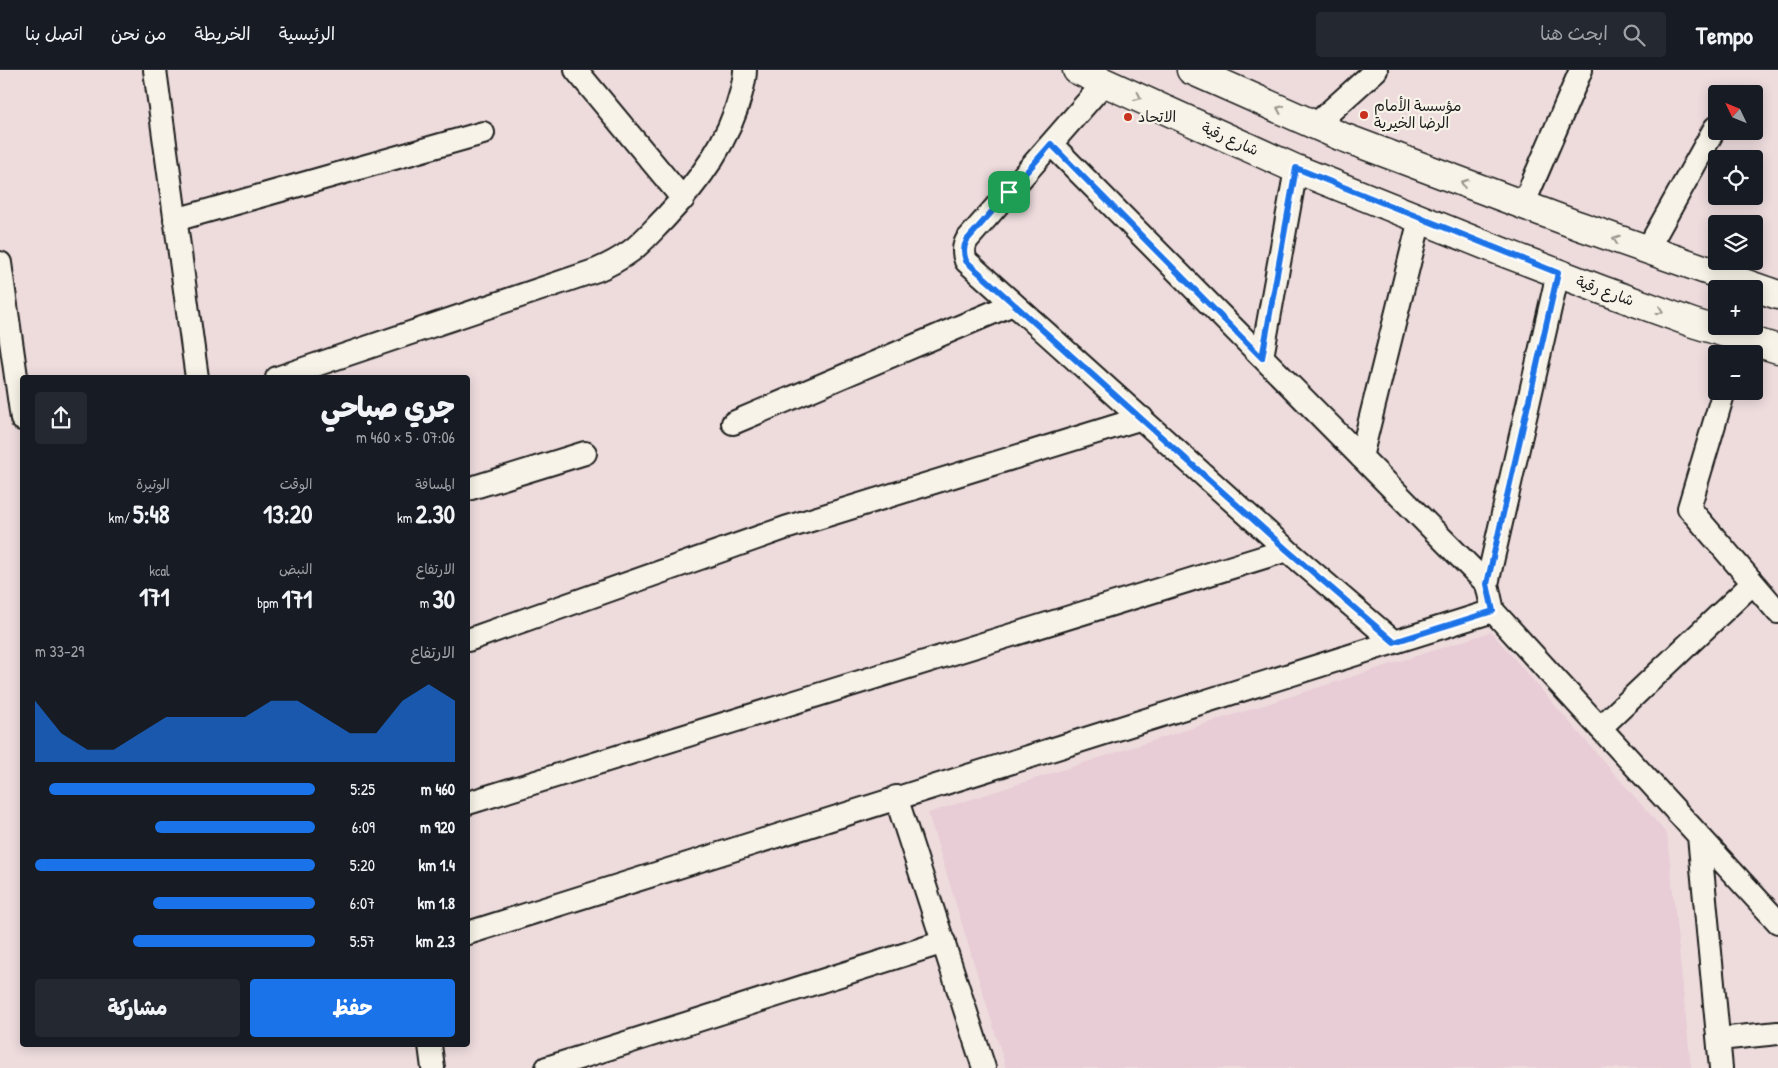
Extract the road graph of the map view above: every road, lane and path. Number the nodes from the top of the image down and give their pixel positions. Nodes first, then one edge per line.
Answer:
1 (154, 70) edge
2 (576, 70) edge
3 (745, 70) edge
4 (1077, 70) edge
5 (1192, 70) edge
6 (1376, 70) edge
7 (1581, 70) edge
8 (1106, 82) junction
9 (1316, 125) junction
10 (483, 133) dead end
11 (1708, 140) edge
12 (1051, 144) junction
13 (1296, 168) junction
14 (683, 199) junction
15 (1523, 205) junction
16 (1420, 219) junction
17 (175, 220) junction
18 (1647, 250) junction
19 (0, 263) edge
20 (1558, 273) junction
21 (1778, 295) edge
22 (1013, 304) junction
23 (1738, 345) edge
24 (1763, 348) edge
25 (1778, 349) edge
26 (1262, 358) junction
27 (197, 375) edge
28 (286, 375) edge
29 (1721, 400) edge
30 (20, 405) edge
31 (1142, 418) junction
32 (733, 422) dead end
33 (585, 453) dead end
34 (1361, 457) junction
35 (470, 488) edge
36 (1287, 550) junction
37 (1754, 583) junction
38 (1487, 584) junction
39 (1493, 611) junction
40 (1778, 612) edge
41 (470, 639) edge
42 (1394, 642) junction
43 (1600, 728) junction
44 (896, 797) junction
45 (470, 801) edge
46 (1699, 836) junction
47 (1778, 922) edge
48 (470, 932) edge
49 (944, 942) junction
50 (1778, 1033) edge
51 (1718, 1039) junction
52 (430, 1047) edge
53 (432, 1068) edge
54 (546, 1068) edge
55 (984, 1068) edge
56 (1721, 1068) edge

1 - 17 street
2 - 14 street
3 - 14 street
4 - 8 street, شارع رقية
9 -> 5 street
6 - 9 street
7 - 15 street
8 - 12 street
8 -> 13 street, شارع رقية
15 -> 9 street
10 - 17 street
11 - 18 street
12 - 22 street
12 - 26 street
13 - 16 street, شارع رقية
13 - 26 street
14 - 28 street
18 -> 15 street
16 - 20 street, شارع رقية
16 - 34 street
17 - 27 street
18 - 21 street
19 - 30 street
20 -> 23 street, شارع رقية
20 - 38 street
22 - 31 street
22 - 32 street
24 - 25 street, شارع رقية
26 - 34 street
29 - 37 street
31 - 36 street
31 - 41 street
33 - 35 street
34 - 38 street
36 - 42 street
36 - 45 street
37 - 40 street
37 - 43 street
38 - 39 street
39 - 42 street
39 - 43 street
42 - 44 street
43 - 46 street
44 - 48 street
44 - 49 street
46 - 47 street
46 - 51 street
49 - 54 street
49 - 55 street
50 - 51 street
51 - 56 street
52 - 53 street

